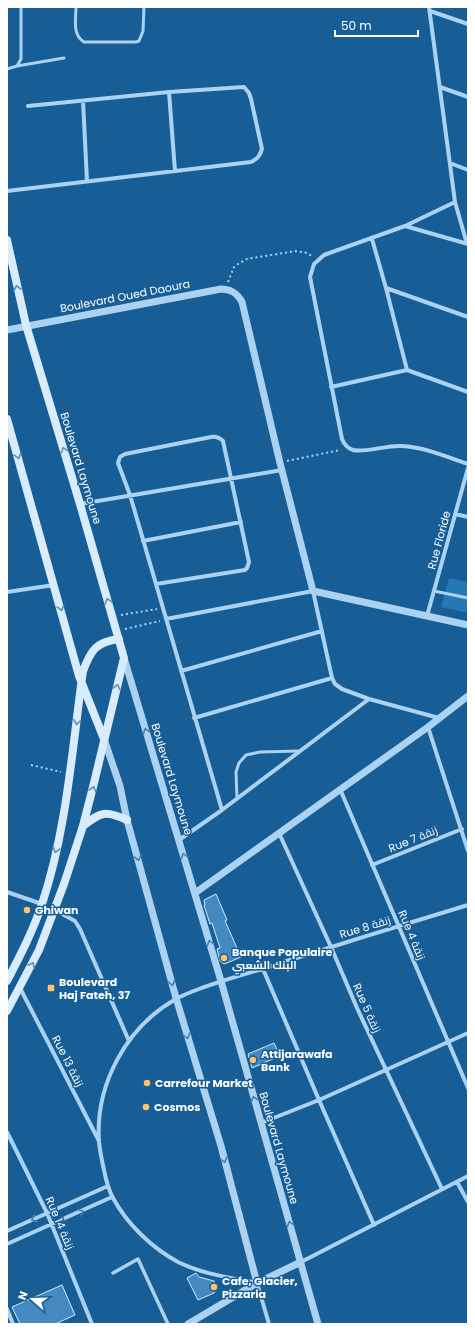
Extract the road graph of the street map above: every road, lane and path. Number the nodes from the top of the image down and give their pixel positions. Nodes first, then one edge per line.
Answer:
1 (21, 7) edge
2 (76, 7) edge
3 (144, 7) edge
4 (430, 9) edge
5 (468, 24) edge
6 (64, 58) dead end
7 (17, 66) junction
8 (7, 69) edge
9 (440, 87) junction
10 (169, 92) junction
11 (468, 97) edge
12 (83, 101) junction
13 (28, 106) dead end
14 (450, 163) junction
15 (468, 170) edge
16 (175, 171) junction
17 (87, 181) junction
18 (7, 190) edge
19 (455, 202) junction
20 (405, 226) junction
21 (372, 239) junction
22 (7, 240) edge
23 (468, 244) edge
24 (317, 261) junction
25 (386, 288) junction
26 (226, 289) junction
27 (468, 317) edge
28 (26, 326) junction
29 (7, 330) edge
30 (407, 370) junction
31 (331, 387) junction
32 (468, 392) edge
33 (7, 419) edge
34 (349, 448) junction
35 (468, 464) edge
36 (281, 466) junction
37 (468, 468) edge
38 (231, 478) junction
39 (130, 495) junction
40 (80, 504) junction
41 (455, 514) junction
42 (468, 517) edge
43 (241, 522) junction
44 (143, 541) junction
45 (156, 584) junction
46 (54, 585) junction
47 (434, 591) junction
48 (7, 592) edge
49 (313, 592) junction
50 (468, 598) edge
51 (163, 608) junction
52 (112, 616) junction
53 (427, 616) junction
54 (166, 619) junction
55 (468, 625) edge
56 (322, 631) junction
57 (118, 635) junction
58 (124, 658) junction
59 (181, 671) junction
60 (332, 678) junction
61 (82, 683) junction
62 (468, 696) edge
63 (369, 699) junction
64 (194, 718) junction
65 (439, 718) junction
66 (428, 727) junction
67 (104, 739) junction
68 (299, 751) junction
69 (31, 765) dead end
70 (70, 774) junction
71 (340, 789) junction
72 (237, 798) junction
73 (222, 810) junction
74 (127, 820) junction
75 (83, 826) junction
76 (462, 829) junction
77 (279, 832) junction
78 (179, 840) junction
79 (468, 851) edge
80 (372, 865) junction
81 (7, 892) edge
82 (195, 893) junction
83 (42, 904) junction
84 (468, 905) edge
85 (55, 910) junction
86 (399, 926) junction
87 (331, 947) junction
88 (263, 969) junction
89 (221, 981) junction
90 (7, 982) edge
91 (20, 988) junction
92 (176, 998) junction
93 (7, 1011) edge
94 (468, 1033) edge
95 (129, 1041) junction
96 (448, 1042) junction
97 (386, 1069) junction
98 (468, 1088) edge
99 (319, 1100) junction
100 (261, 1123) junction
101 (7, 1132) edge
102 (99, 1142) junction
103 (468, 1176) edge
104 (457, 1182) junction
105 (108, 1186) junction
106 (442, 1190) junction
107 (112, 1197) junction
108 (468, 1202) edge
109 (48, 1213) junction
110 (52, 1225) junction
111 (374, 1225) junction
112 (7, 1231) edge
113 (7, 1244) edge
114 (300, 1262) junction
115 (113, 1273) dead end
116 (257, 1283) junction
117 (7, 1309) edge
118 (13, 1324) edge
119 (92, 1324) edge
120 (168, 1324) edge
121 (188, 1324) edge
122 (269, 1324) edge
123 (318, 1324) edge

1 - 7 lane
2 - 3 lane
4 - 5 street
4 - 9 street
6 - 7 lane
7 - 8 lane
9 - 11 street
9 - 14 street
10 - 12 street
10 - 16 street
10 - 16 street
12 - 13 street
12 - 17 street
14 - 15 street
14 - 19 street
16 - 17 street
17 - 18 street
19 - 20 street
19 - 23 street
20 - 21 street
20 - 23 street
21 - 24 street
21 - 25 street
28 -> 22 main road, Boulevard Laymoune
24 - 26 path
24 - 31 street
25 - 27 street
25 - 30 street
26 - 28 street, Boulevard Oued Daoura
26 - 36 street
28 - 29 street, Boulevard Oued Daoura
40 -> 28 main road, Boulevard Laymoune
30 - 31 street
30 - 32 street
31 - 34 street
33 -> 46 main road
34 - 35 street
34 - 36 path
36 - 38 street
36 - 49 street
37 - 41 street, Rue Floride
38 - 39 street
38 - 39 street
38 - 43 street
39 - 40 street
39 - 44 street
52 -> 40 main road, Boulevard Laymoune
41 - 42 street
41 - 47 street, Rue Floride
43 - 44 street
43 - 45 street
44 - 45 street
45 - 51 street
46 - 48 street
46 -> 61 main road
47 - 50 lane
47 - 53 street, Rue Floride
49 - 53 street
49 - 54 street
49 - 56 street
51 - 52 path
51 - 54 street
52 - 57 main road, Boulevard Laymoune
53 - 55 street
54 - 57 path
54 - 59 street
56 - 59 street
56 - 60 street
57 - 58 main road, Boulevard Laymoune
57 - 61 main road
67 -> 58 main road
78 -> 58 street, Boulevard Laymoune
59 - 64 street
60 - 63 street
60 - 64 street
61 - 67 main road
61 -> 70 main road
62 - 65 street
63 - 65 street
63 - 68 street
64 - 73 street
65 - 66 street
66 - 71 street
66 - 76 street
67 - 74 street
75 -> 67 main road
68 - 72 street
68 - 72 lane
69 - 70 path
70 -> 83 main road
71 - 77 street
71 - 80 street, Rue 4 زنقة
72 - 73 street
73 - 78 street
74 - 75 main road
74 -> 92 street
75 - 85 main road
76 - 79 street
76 - 80 street, Rue 7 زنقة
77 - 82 street
77 - 87 street, Rue 5 زنقة
82 -> 78 street, Boulevard Laymoune
80 - 86 street, Rue 4 زنقة
81 - 83 street
89 -> 82 street, Boulevard Laymoune
83 - 90 main road
84 - 86 street, Rue 8 زنقة
91 -> 85 main road
85 - 95 street
86 - 87 street, Rue 8 زنقة
86 - 96 street, Rue 4 زنقة
87 - 88 street, Rue 8 زنقة
87 - 97 street, Rue 5 زنقة
88 - 89 street, Rue 8 زنقة
88 - 99 street
89 - 92 street, Rue 8 زنقة
100 -> 89 street, Boulevard Laymoune
91 - 93 main road
91 - 102 street, Rue 13 زنقة
92 - 95 street, Rue 8 زنقة
92 -> 116 street
94 - 96 street
95 - 102 street, Rue 8 زنقة
96 - 97 street
96 - 98 street, Rue 4 زنقة
97 - 99 street
97 - 106 street, Rue 5 زنقة
99 - 100 street
99 - 111 street
114 -> 100 street, Boulevard Laymoune
101 - 109 street, Rue 14 زنقة
102 - 105 street
103 - 104 street
104 - 106 street
104 - 108 street
105 - 107 street
105 - 109 street
106 - 111 street
110 -> 107 street
107 - 116 street
109 - 110 street, Rue 14 زنقة
109 -> 112 street
110 - 113 street
110 - 119 street, Rue 14 زنقة
111 - 114 street
114 - 116 street
114 - 123 street, Boulevard Laymoune
115 - 120 street
116 - 121 street
116 - 122 street
117 - 118 street

